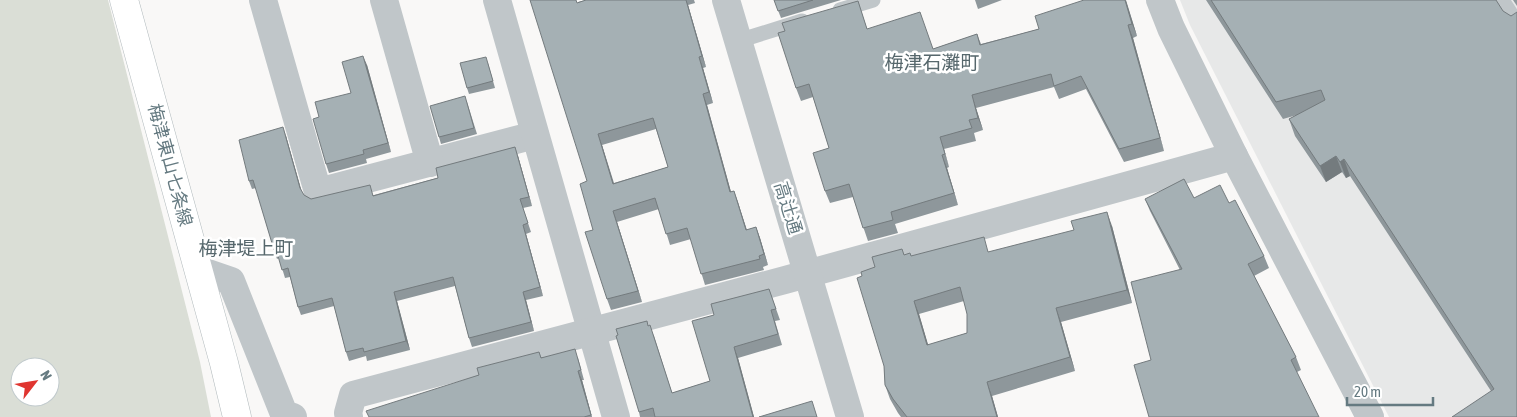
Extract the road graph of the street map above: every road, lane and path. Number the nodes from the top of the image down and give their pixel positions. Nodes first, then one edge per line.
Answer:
1 (124, 0) edge
2 (262, 0) edge
3 (384, 0) edge
4 (497, 0) edge
5 (726, 0) edge
6 (872, 0) edge
7 (1160, 0) edge
8 (1502, 0) edge
9 (1517, 23) edge
10 (738, 41) junction
11 (535, 135) junction
12 (1234, 156) junction
13 (430, 163) junction
14 (199, 270) junction
15 (808, 274) junction
16 (592, 332) junction
17 (237, 417) edge
18 (293, 417) edge
19 (349, 417) edge
20 (616, 417) edge
21 (850, 417) edge
22 (1370, 417) edge

1 - 14 main road, 梅津東山七条線
2 - 13 street
3 - 13 street
4 - 11 street
5 - 10 street, 高辻通
6 - 10 lane
7 - 12 street
8 - 9 lane
10 - 15 street, 高辻通
11 - 13 street
11 - 16 street
12 - 15 street
12 - 22 street
14 - 17 main road, 梅津東山七条線
14 - 18 street
15 - 16 street
15 - 21 street, 高辻通
16 - 19 street
16 - 20 street

